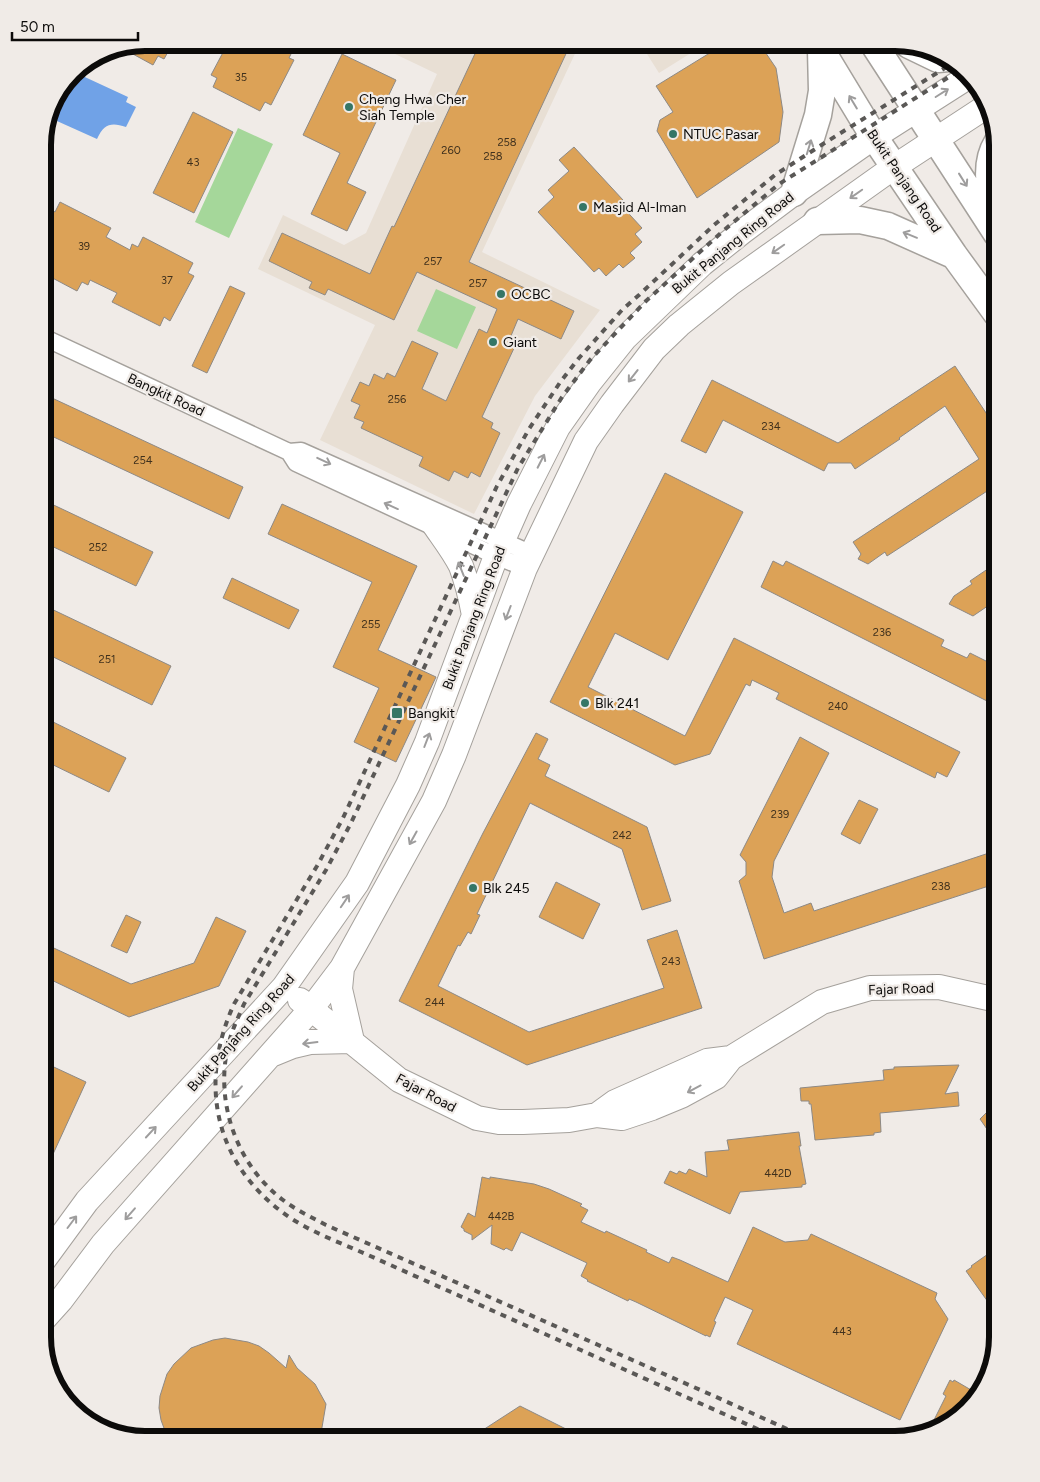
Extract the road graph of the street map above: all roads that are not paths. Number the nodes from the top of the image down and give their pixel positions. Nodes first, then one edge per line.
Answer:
1 (819, 51) edge
2 (822, 51) edge
3 (878, 51) edge
4 (963, 81) edge
5 (917, 109) junction
6 (982, 109) edge
7 (874, 136) junction
8 (937, 139) junction
9 (894, 167) junction
10 (794, 193) junction
11 (989, 220) edge
12 (817, 221) junction
13 (954, 255) junction
14 (989, 302) edge
15 (51, 341) edge
16 (289, 452) junction
17 (435, 526) junction
18 (500, 549) junction
19 (528, 561) junction
20 (474, 616) junction
21 (342, 968) junction
22 (284, 987) junction
23 (989, 998) edge
24 (311, 1009) junction
25 (352, 1041) junction
26 (269, 1055) junction
27 (51, 1249) edge
28 (52, 1302) edge

10 -> 1 main road
7 -> 2 main road, Bukit Panjang Road
3 - 5 main road
5 -> 4 main road, Bukit Panjang Ring Road
5 - 7 main road, Bukit Panjang Ring Road
5 - 8 main road
6 - 8 main road
7 - 9 main road, Bukit Panjang Road
7 - 10 main road, Bukit Panjang Ring Road
8 - 9 main road
8 -> 11 main road
9 -> 12 main road
9 - 13 main road, Bukit Panjang Road
18 -> 10 main road, Bukit Panjang Ring Road
13 -> 12 main road
12 -> 19 main road
13 - 14 main road, Bukit Panjang Road
15 - 16 street, Bangkit Road
17 -> 16 street, Bangkit Road
16 -> 18 street, Bangkit Road
17 - 18 street, Bangkit Road
20 -> 17 main road
18 - 19 street, Bangkit Road
18 - 20 main road, Bukit Panjang Ring Road
19 -> 21 main road
22 -> 20 main road, Bukit Panjang Ring Road
21 - 24 main road
21 - 25 main road
22 - 24 main road, Fajar Road
27 -> 22 main road, Bukit Panjang Ring Road
23 - 25 main road, Fajar Road
24 - 25 main road, Fajar Road
24 - 26 main road
25 -> 26 main road
26 -> 28 main road

